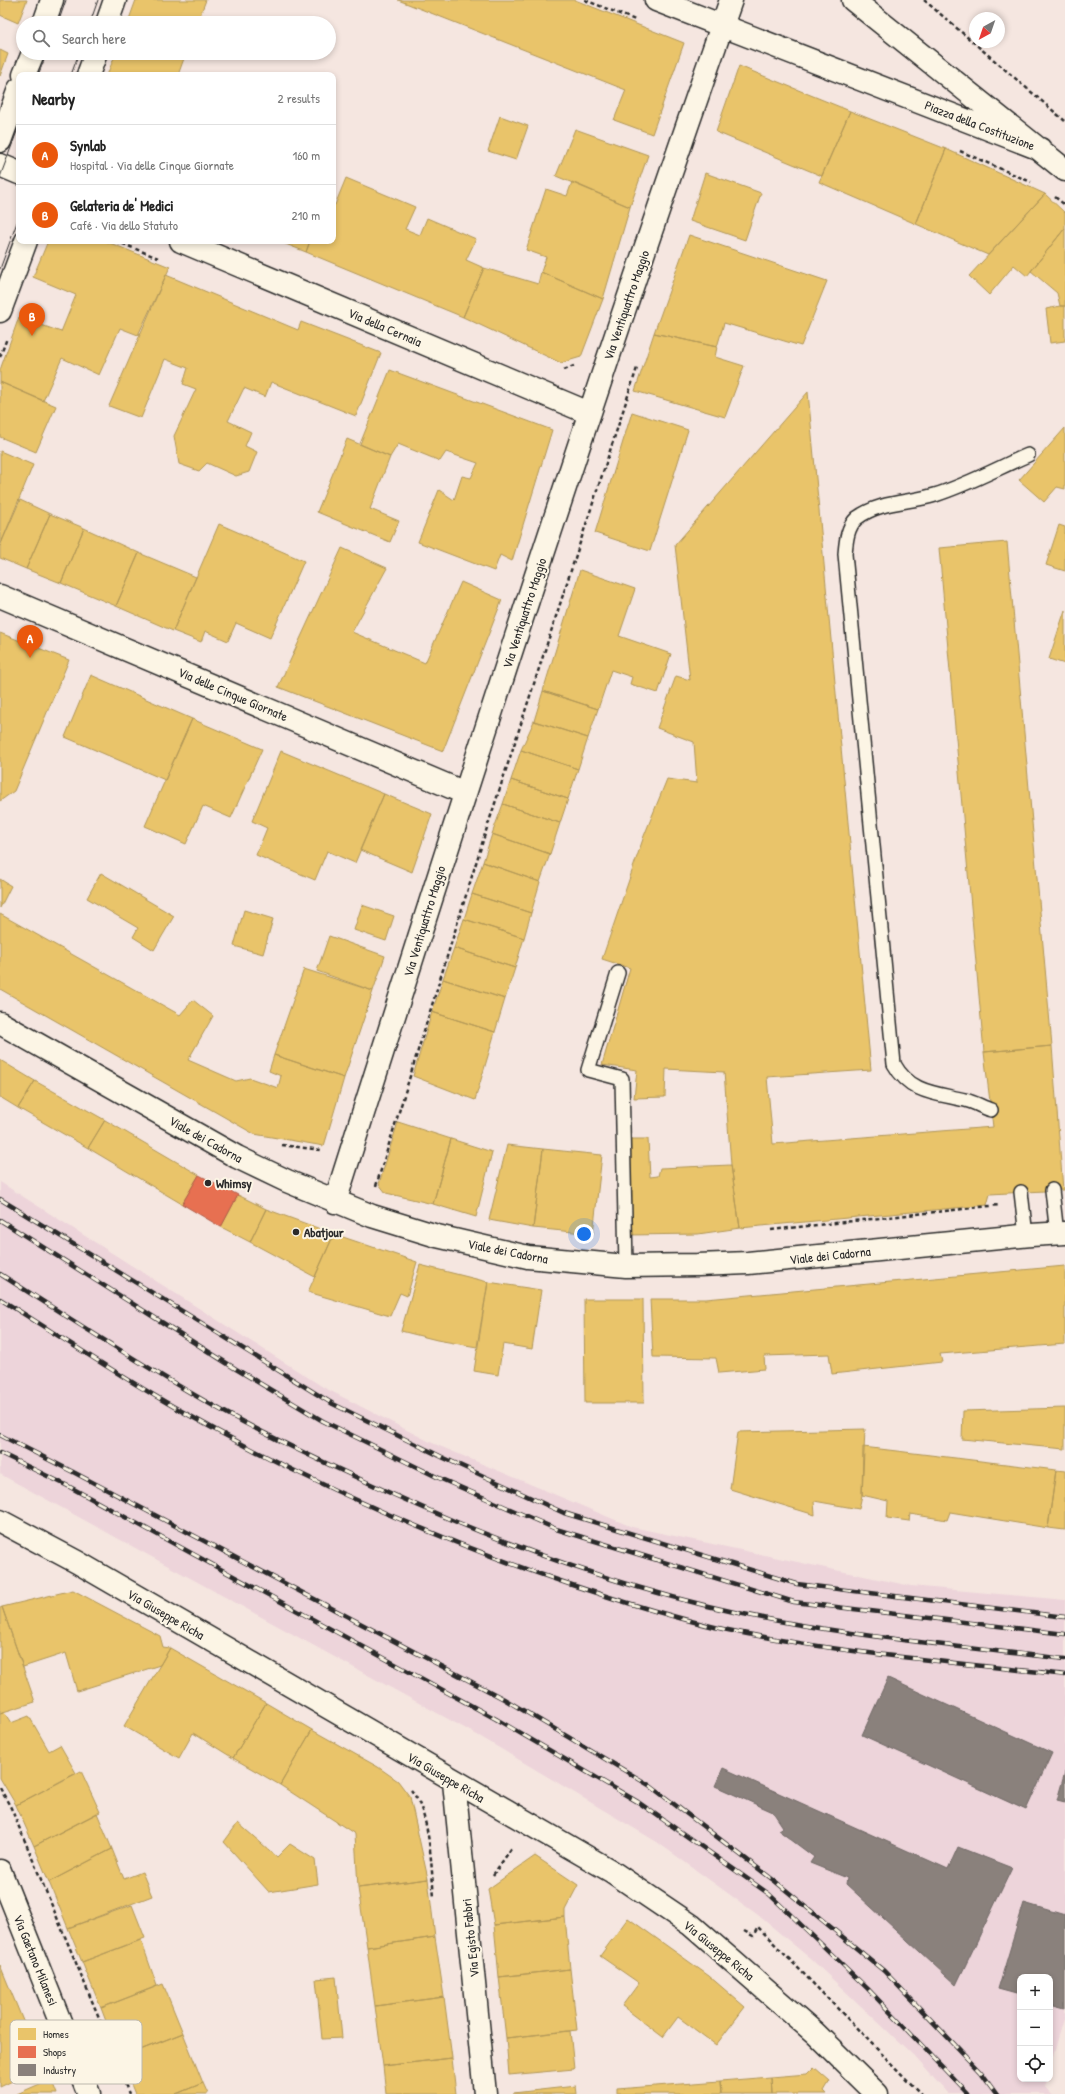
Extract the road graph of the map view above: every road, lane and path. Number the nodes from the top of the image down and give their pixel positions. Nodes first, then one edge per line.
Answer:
1 (52, 0) edge
2 (115, 0) edge
3 (585, 0) edge
4 (656, 0) edge
5 (732, 0) edge
6 (852, 0) edge
7 (924, 0) edge
8 (46, 16) edge
9 (109, 16) edge
10 (640, 22) dead end
11 (722, 27) junction
12 (30, 60) edge
13 (93, 60) edge
14 (25, 72) edge
15 (89, 72) edge
16 (16, 97) edge
17 (1065, 121) edge
18 (0, 141) edge
19 (1040, 149) junction
20 (0, 166) edge
21 (1065, 170) edge
22 (16, 172) edge
23 (25, 244) edge
24 (188, 244) edge
25 (0, 311) edge
26 (580, 364) dead end
27 (639, 364) dead end
28 (562, 371) dead end
29 (589, 413) junction
30 (1028, 455) dead end
31 (0, 596) edge
32 (465, 793) junction
33 (618, 973) dead end
34 (0, 1023) edge
35 (991, 1110) dead end
36 (278, 1144) dead end
37 (325, 1151) dead end
38 (378, 1189) dead end
39 (1052, 1190) dead end
40 (1021, 1197) joint
41 (335, 1202) junction
42 (767, 1230) dead end
43 (1061, 1234) edge
44 (1028, 1235) junction
45 (626, 1266) junction
46 (0, 1521) edge
47 (454, 1782) junction
48 (0, 1788) edge
49 (410, 1789) dead end
50 (519, 1846) dead end
51 (511, 1849) dead end
52 (0, 1871) edge
53 (435, 1901) dead end
54 (59, 2020) edge
55 (100, 2020) edge
56 (85, 2084) edge
57 (125, 2084) edge
58 (859, 2086) edge
59 (89, 2094) edge
60 (129, 2094) edge
61 (486, 2094) edge
62 (877, 2094) edge

1 - 8 street
2 - 9 street
3 - 10 path
4 - 11 street, Piazza della Costituzione
5 - 11 street
6 - 19 street, Piazza della Costituzione
7 - 17 path
11 - 19 street, Piazza della Costituzione
11 - 29 street, Via Ventiquattro Maggio
12 - 14 street
13 - 15 street
16 - 18 street
19 - 21 street
20 - 22 street
23 - 25 street
24 - 29 street, Via della Cernaia
26 - 28 path
27 - 38 path
29 - 32 street, Via Ventiquattro Maggio
30 - 35 lane
31 - 32 street, Via delle Cinque Giornate
32 - 41 street, Via Ventiquattro Maggio
33 - 45 lane
34 - 41 street, Viale dei Cadorna
36 - 37 path
39 - 43 lane
40 - 42 path
40 - 44 lane
41 - 45 street, Viale dei Cadorna
43 - 44 street, Viale dei Cadorna
44 - 45 street, Viale dei Cadorna
46 - 47 street, Via Giuseppe Richa
47 - 58 street, Via Giuseppe Richa
47 - 61 street, Via Egisto Fabbri
48 - 55 path
49 - 53 path
50 - 51 path
52 - 54 street, Via Gaetano Milanesi
56 - 59 street, Via Gaetano Milanesi
57 - 60 path
58 - 62 street, Via Giuseppe Richa

